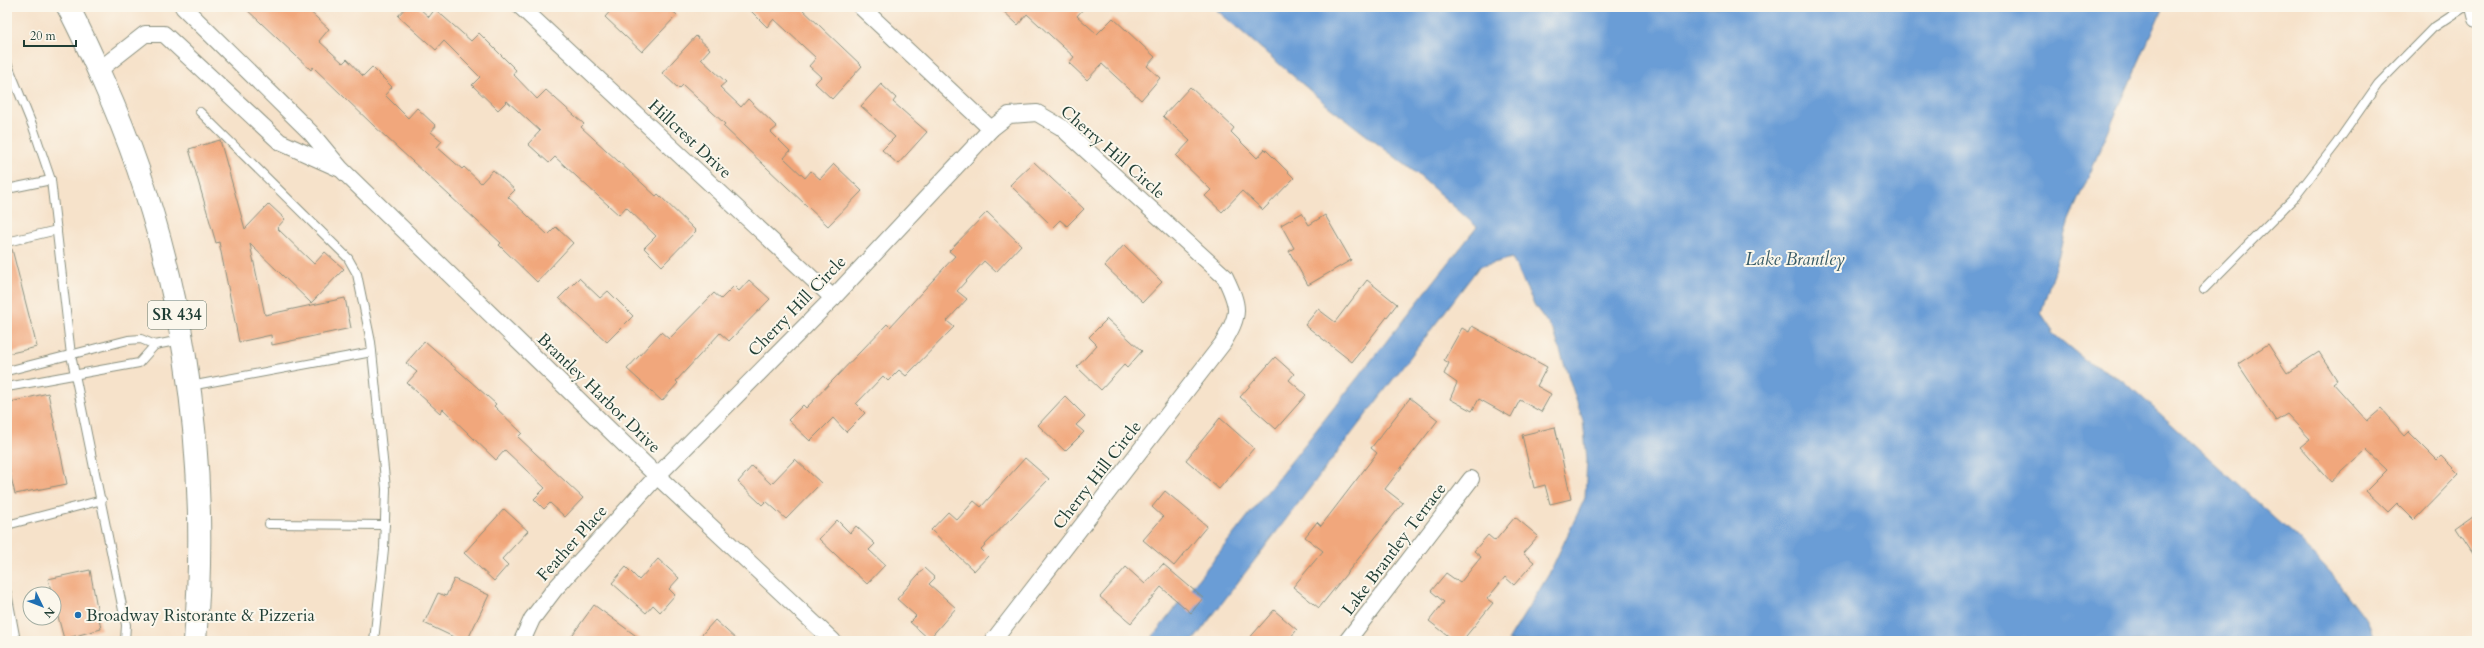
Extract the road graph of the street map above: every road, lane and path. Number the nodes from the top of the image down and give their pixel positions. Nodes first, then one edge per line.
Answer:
1 (68, 7) edge
2 (183, 7) edge
3 (521, 7) edge
4 (861, 7) edge
5 (2465, 7) edge
6 (2474, 7) edge
7 (2477, 19) edge
8 (7, 62) edge
9 (98, 70) junction
10 (200, 112) dead end
11 (991, 129) junction
12 (341, 169) junction
13 (51, 180) junction
14 (7, 189) edge
15 (57, 230) junction
16 (7, 242) edge
17 (2204, 289) dead end
18 (833, 298) junction
19 (181, 340) junction
20 (155, 345) junction
21 (372, 352) junction
22 (71, 355) junction
23 (7, 371) edge
24 (75, 375) junction
25 (190, 386) junction
26 (7, 388) edge
27 (657, 476) junction
28 (1471, 479) dead end
29 (102, 500) junction
30 (269, 524) dead end
31 (7, 525) edge
32 (385, 525) junction
33 (7, 593) edge
34 (16, 641) edge
35 (125, 641) edge
36 (195, 641) edge
37 (374, 641) edge
38 (522, 641) edge
39 (833, 641) edge
40 (993, 641) edge
41 (1347, 641) edge

1 - 9 main road, SR 434
2 - 12 street, Brantley Harbor Drive
3 - 18 street, Hillcrest Drive
4 - 11 street
5 - 17 lane
6 - 7 street
8 - 13 lane
9 - 12 street, Brantley Harbor Drive
9 - 19 main road, SR 434
10 - 21 lane
11 - 18 street, Cherry Hill Circle
11 - 40 street, Cherry Hill Circle
12 - 27 street, Brantley Harbor Drive
13 - 14 lane
13 - 15 lane
15 - 16 lane
15 - 22 lane
18 - 27 street, Cherry Hill Circle
19 - 20 lane
19 - 25 main road, SR 434
20 - 22 lane
20 - 24 lane
21 - 25 lane
21 - 32 lane
22 - 23 lane
22 - 24 lane
24 - 26 lane
24 - 29 lane
25 - 36 main road, SR 434
27 - 38 street, Feather Place
27 - 39 street, Brantley Harbor Drive
28 - 41 street, Lake Brantley Terrace
29 - 31 lane
29 - 35 lane
30 - 32 lane
32 - 37 lane
33 - 34 lane

